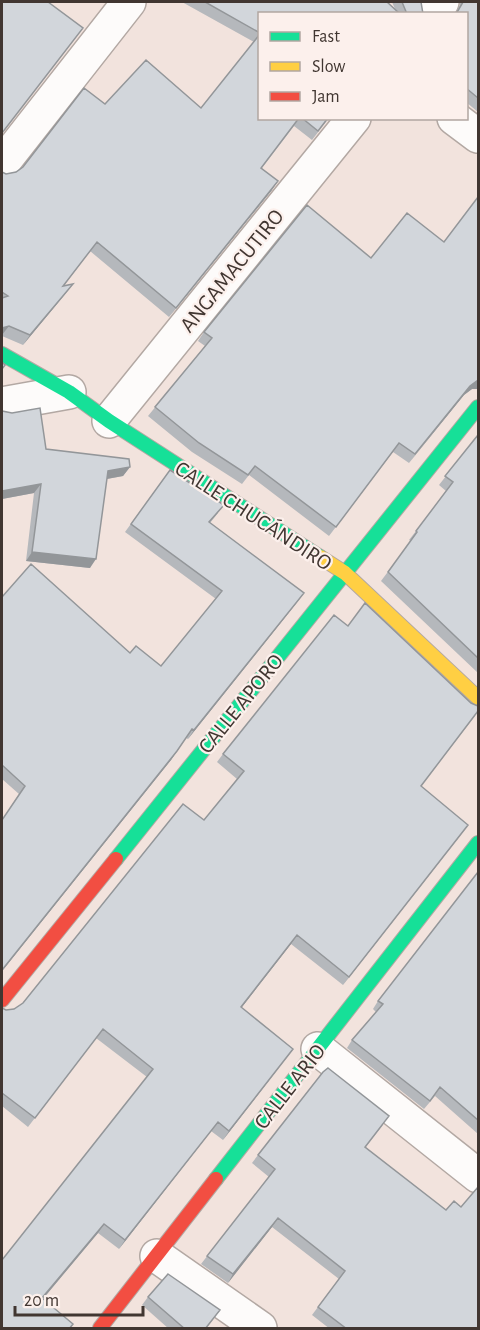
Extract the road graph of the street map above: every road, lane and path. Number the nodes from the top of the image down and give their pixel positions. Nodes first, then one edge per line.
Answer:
1 (129, 2) edge
2 (352, 120) edge
3 (457, 120) edge
4 (478, 136) edge
5 (2, 164) edge
6 (2, 354) edge
7 (69, 392) junction
8 (2, 404) edge
9 (478, 407) edge
10 (109, 421) junction
11 (345, 573) junction
12 (478, 698) edge
13 (478, 843) edge
14 (2, 1000) edge
15 (318, 1049) junction
16 (478, 1176) edge
17 (157, 1256) junction
18 (100, 1329) edge
19 (260, 1329) edge

1 - 5 street
2 - 10 street, ANGAMACUTIRO
3 - 4 street
6 - 7 street, CALLE CHUCÁNDIRO
7 - 8 street
7 - 10 street, CALLE CHUCÁNDIRO
9 - 11 street, CALLE APORO
10 - 11 street, CALLE CHUCÁNDIRO
11 - 12 street, CALLE CHUCÁNDIRO
11 - 14 street, CALLE APORO
13 - 15 street, CALLE ARIO
15 - 16 street
15 - 17 street, CALLE ARIO
17 - 18 street, CALLE ARIO
17 - 19 street

